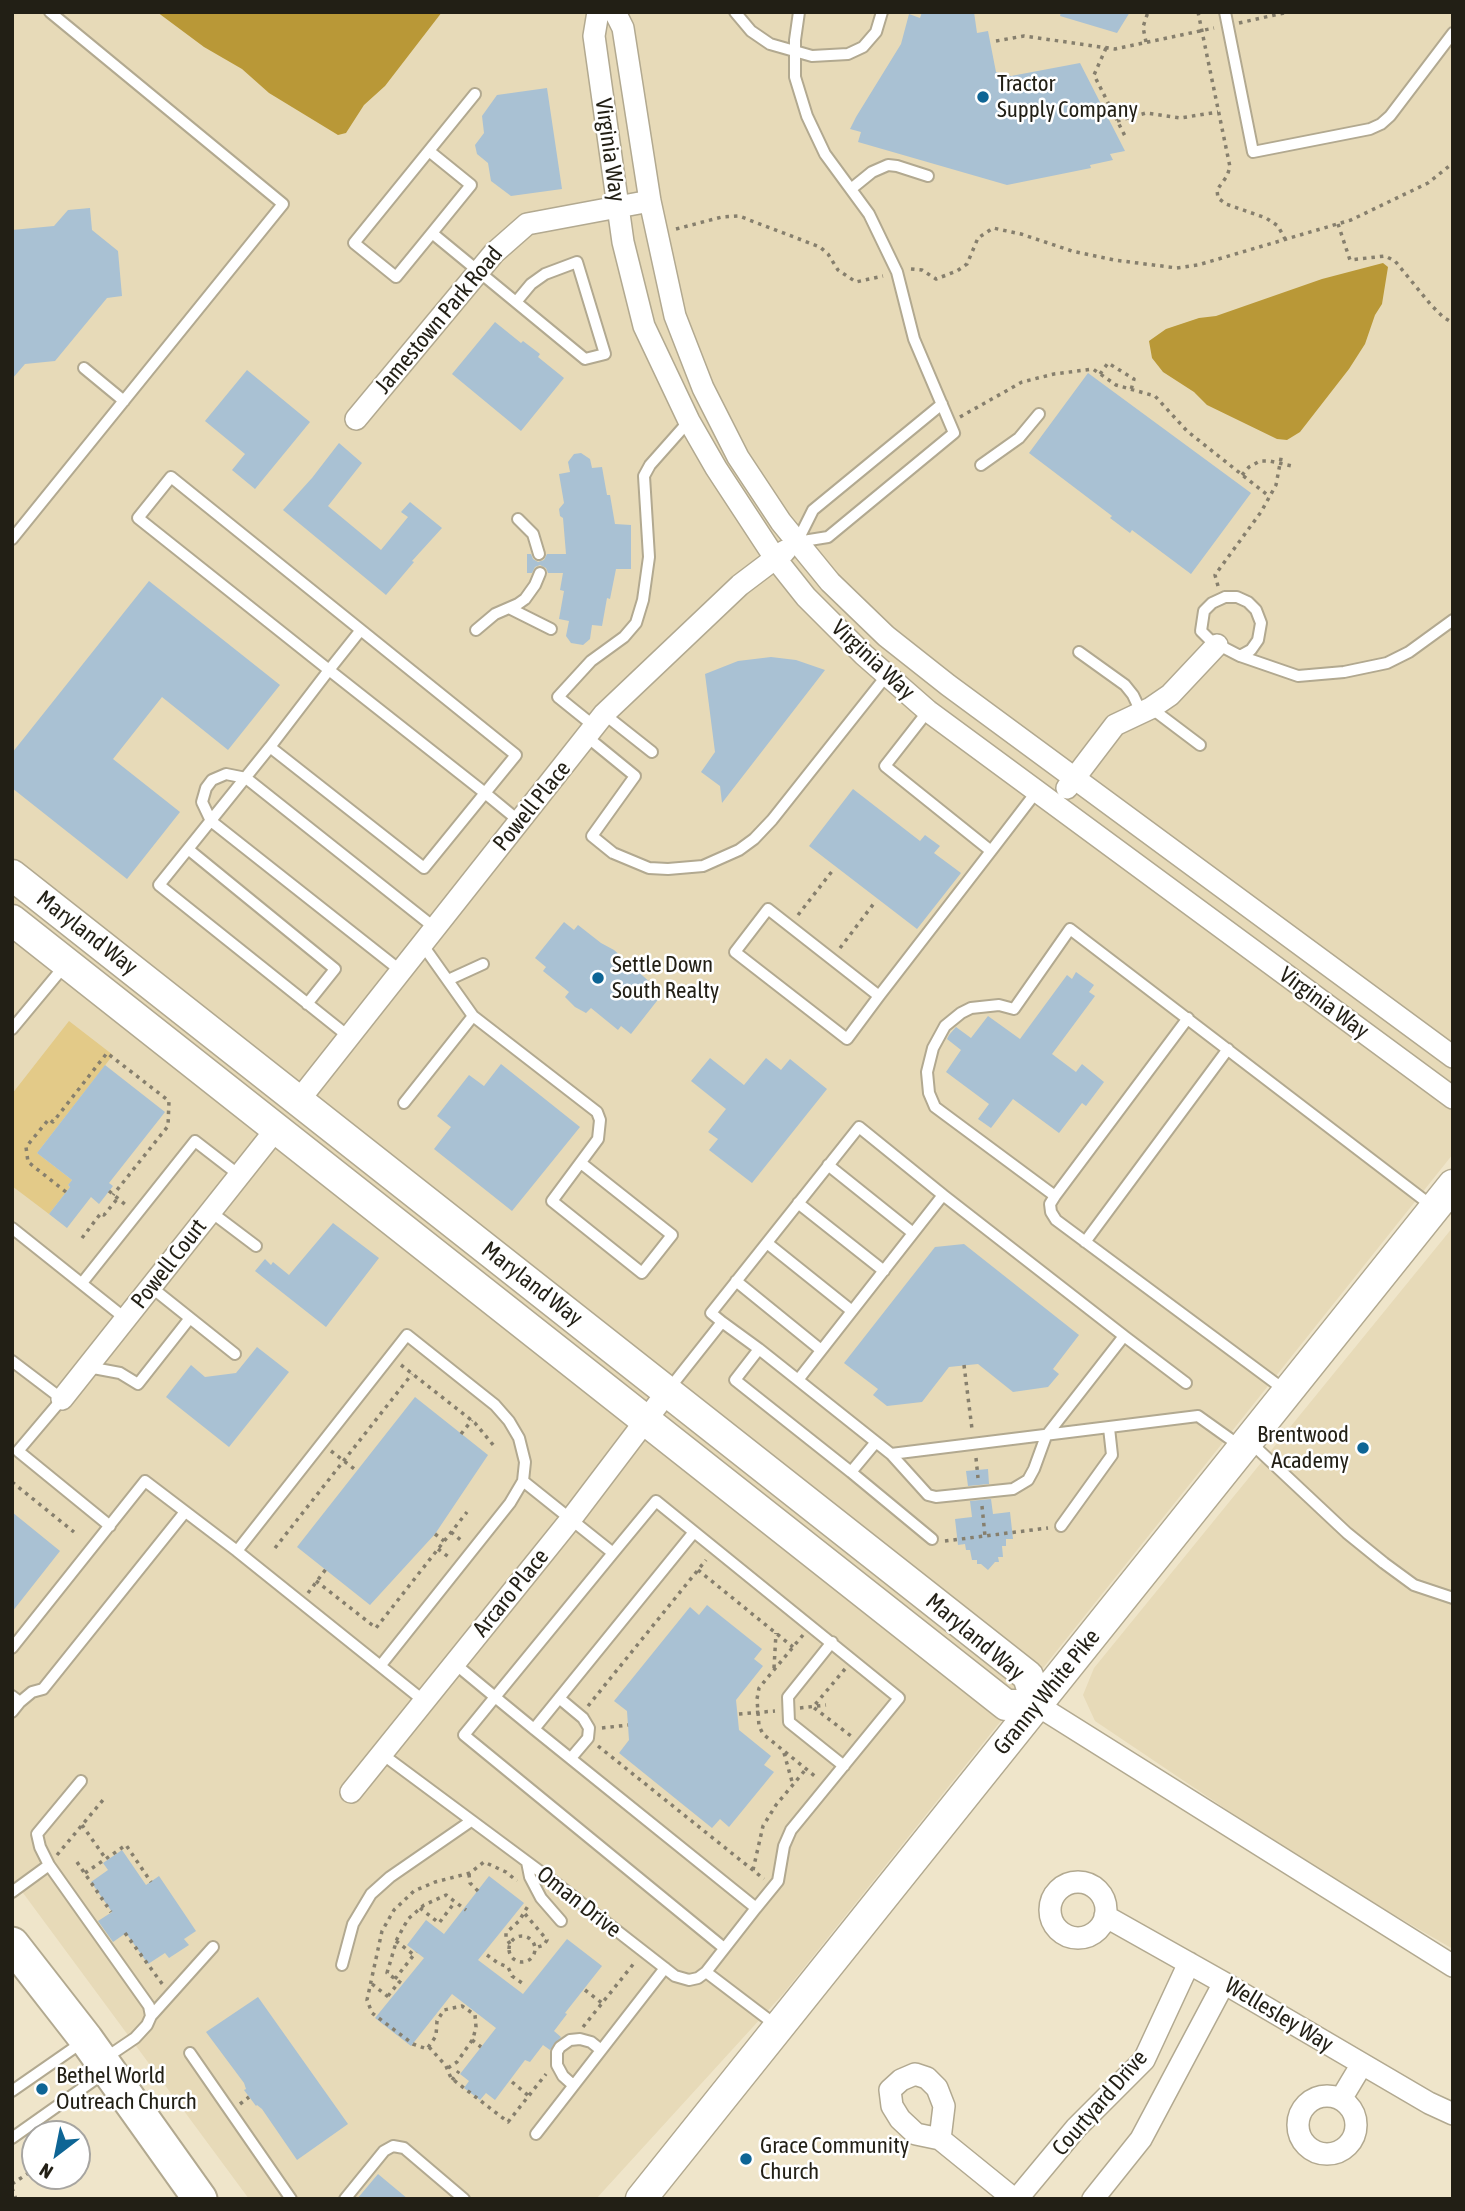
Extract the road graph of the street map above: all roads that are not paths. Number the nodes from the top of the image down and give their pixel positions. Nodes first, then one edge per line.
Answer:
1 (51, 12) edge
2 (598, 12) edge
3 (615, 12) edge
4 (735, 12) edge
5 (799, 12) edge
6 (882, 12) edge
7 (1225, 12) edge
8 (1453, 33) edge
9 (794, 53) junction
10 (475, 94) dead end
11 (429, 150) junction
12 (928, 176) dead end
13 (851, 189) junction
14 (650, 201) junction
15 (618, 206) junction
16 (432, 233) junction
17 (479, 271) junction
18 (516, 302) junction
19 (84, 368) dead end
20 (124, 401) junction
21 (942, 404) junction
22 (1039, 414) dead end
23 (356, 419) dead end
24 (690, 421) junction
25 (981, 466) dead end
26 (518, 519) dead end
27 (12, 539) edge
28 (797, 542) junction
29 (539, 554) dead end
30 (775, 558) junction
31 (540, 573) dead end
32 (509, 608) junction
33 (1453, 620) edge
34 (551, 629) dead end
35 (476, 630) dead end
36 (360, 631) junction
37 (1217, 645) junction
38 (1080, 652) dead end
39 (1240, 656) junction
40 (329, 670) junction
41 (887, 675) junction
42 (928, 710) junction
43 (1146, 710) junction
44 (595, 725) junction
45 (1200, 745) dead end
46 (270, 747) junction
47 (652, 752) dead end
48 (246, 778) junction
49 (1074, 779) junction
50 (1037, 791) junction
51 (485, 793) junction
52 (1056, 804) junction
53 (211, 821) junction
54 (519, 821) junction
55 (188, 849) junction
56 (991, 850) junction
57 (12, 875) edge
58 (12, 920) edge
59 (429, 936) junction
60 (67, 963) junction
61 (483, 964) dead end
62 (401, 971) junction
63 (448, 980) junction
64 (879, 996) junction
65 (307, 1004) junction
66 (473, 1016) junction
67 (1188, 1018) junction
68 (12, 1029) edge
69 (348, 1036) junction
70 (1228, 1049) junction
71 (1453, 1057) edge
72 (1453, 1098) edge
73 (299, 1100) junction
74 (404, 1103) dead end
75 (276, 1128) junction
76 (581, 1163) junction
77 (828, 1165) junction
78 (239, 1175) junction
79 (943, 1195) junction
80 (1055, 1196) junction
81 (1444, 1196) edge
82 (798, 1203) junction
83 (211, 1212) junction
84 (12, 1228) edge
85 (914, 1233) junction
86 (1086, 1242) junction
87 (766, 1243) junction
88 (256, 1246) dead end
89 (884, 1271) junction
90 (736, 1281) junction
91 (82, 1283) junction
92 (151, 1287) junction
93 (852, 1311) junction
94 (190, 1318) junction
95 (126, 1319) junction
96 (722, 1322) junction
97 (1124, 1336) junction
98 (759, 1349) junction
99 (821, 1350) junction
100 (235, 1354) dead end
101 (12, 1361) edge
102 (88, 1367) junction
103 (798, 1380) junction
104 (1186, 1383) dead end
105 (668, 1391) junction
106 (1287, 1392) junction
107 (62, 1399) junction
108 (646, 1422) junction
109 (1109, 1428) junction
110 (1046, 1436) junction
111 (876, 1442) junction
112 (1245, 1444) junction
113 (15, 1449) edge
114 (891, 1454) junction
115 (851, 1472) junction
116 (523, 1481) junction
117 (185, 1512) junction
118 (571, 1519) junction
119 (110, 1526) junction
120 (1061, 1526) road end
121 (694, 1532) junction
122 (933, 1539) road end
123 (237, 1551) junction
124 (613, 1553) junction
125 (1453, 1598) edge
126 (832, 1642) junction
127 (12, 1648) edge
128 (454, 1662) junction
129 (381, 1665) junction
130 (495, 1697) junction
131 (559, 1698) junction
132 (16, 1699) edge
133 (424, 1701) junction
134 (1037, 1705) junction
135 (12, 1712) edge
136 (534, 1729) junction
137 (382, 1754) junction
138 (571, 1758) junction
139 (844, 1766) junction
140 (81, 1781) dead end
141 (351, 1792) dead end
142 (471, 1821) junction
143 (527, 1862) junction
144 (49, 1865) junction
145 (12, 1892) edge
146 (756, 1908) junction
147 (1105, 1916) dead end
148 (561, 1921) dead end
149 (12, 1944) edge
150 (213, 1947) dead end
151 (724, 1948) junction
152 (1189, 1963) junction
153 (342, 1965) dead end
154 (1453, 1966) edge
155 (664, 1968) junction
156 (706, 1972) junction
157 (1224, 1983) junction
158 (151, 2016) junction
159 (779, 2028) junction
160 (601, 2050) junction
161 (190, 2053) dead end
162 (98, 2057) junction
163 (1362, 2064) junction
164 (573, 2085) junction
165 (12, 2091) edge
166 (1341, 2099) dead end
167 (1453, 2114) edge
168 (536, 2134) dead end
169 (12, 2138) edge
170 (940, 2139) dead end
171 (646, 2197) edge
172 (200, 2199) edge
173 (291, 2199) edge
174 (345, 2199) edge
175 (464, 2199) edge
176 (1016, 2199) edge
177 (1093, 2199) edge

1 - 20 lane
2 - 15 street, Virginia Way
3 - 14 street, Virginia Way
4 - 9 lane
5 - 9 lane
6 - 9 lane
7 - 8 lane
9 - 13 lane
10 - 11 lane
11 - 16 lane
11 - 16 lane
12 - 13 lane
13 - 21 lane
14 - 15 street, Jamestown Park Road
14 - 28 street, Virginia Way
15 - 17 street, Jamestown Park Road
15 - 24 street, Virginia Way
16 - 17 lane
17 - 18 lane
17 - 23 street, Jamestown Park Road
18 - 18 lane
19 - 20 lane
20 - 27 lane
21 - 28 lane
21 - 28 lane
22 - 25 lane
24 - 30 street, Virginia Way
24 - 44 lane
26 - 29 lane
28 - 30 street, Powell Place
28 - 49 street, Virginia Way
30 - 41 street, Virginia Way
30 - 44 street, Powell Place
31 - 32 lane
32 - 34 lane
32 - 35 lane
33 - 39 lane
36 - 40 lane
36 - 40 lane
36 - 51 lane
37 - 39 lane
37 - 39 lane
37 - 43 street
38 - 43 lane
40 - 46 lane
40 - 51 lane
41 - 42 street, Virginia Way
41 - 44 lane
42 - 50 street, Virginia Way
42 - 56 lane
43 - 45 lane
43 - 49 street
44 - 47 lane
44 - 54 street, Powell Place
46 - 48 lane
46 - 51 lane
48 - 53 lane
48 - 53 lane
48 - 59 lane
49 - 52 street
49 - 71 street, Virginia Way
50 - 52 street, Virginia Way
50 - 56 lane
51 - 54 lane
52 - 72 street, Virginia Way
53 - 55 lane
53 - 62 lane
54 - 59 street, Powell Place
55 - 65 lane
55 - 65 lane
56 - 64 lane
57 - 73 main road, Maryland Way
58 - 60 main road, Maryland Way
59 - 62 street, Powell Place
59 - 63 lane
60 - 68 lane
60 - 75 main road, Maryland Way
61 - 63 lane
62 - 69 street, Powell Place
63 - 66 lane
64 - 64 lane
65 - 69 lane
66 - 74 lane
66 - 76 lane
67 - 70 lane
67 - 80 lane
67 - 80 lane
69 - 73 street, Powell Place
70 - 81 lane
70 - 86 lane
73 - 75 main road
73 - 105 main road, Maryland Way
75 - 78 street, Powell Court
75 - 108 main road, Maryland Way
76 - 76 lane
77 - 79 lane
77 - 82 lane
77 - 85 lane
78 - 83 street, Powell Court
78 - 91 lane
79 - 85 lane
79 - 97 lane
80 - 86 lane
81 - 106 main road, Granny White Pike
82 - 87 lane
82 - 89 lane
83 - 88 lane
83 - 92 street, Powell Court
84 - 91 lane
85 - 89 lane
86 - 106 lane
87 - 90 lane
87 - 93 lane
89 - 93 lane
90 - 96 lane
90 - 99 lane
91 - 95 lane
92 - 94 lane
92 - 95 street, Powell Court
93 - 99 lane
94 - 100 lane
94 - 102 lane
95 - 102 street, Powell Court
96 - 98 lane
96 - 105 lane
97 - 104 lane
97 - 110 lane
98 - 103 lane
98 - 115 lane
99 - 103 lane
101 - 107 lane
102 - 107 street, Powell Court
103 - 111 lane
105 - 108 street, Arcaro Place
105 - 134 main road, Maryland Way
106 - 112 main road, Granny White Pike
107 - 113 lane
108 - 118 street, Arcaro Place
108 - 134 main road, Maryland Way
109 - 110 lane
109 - 112 lane
109 - 120 lane
110 - 114 lane
110 - 114 lane
111 - 114 lane
111 - 115 lane
112 - 125 lane
112 - 134 main road, Granny White Pike
113 - 119 lane
115 - 122 lane
116 - 118 lane
116 - 123 lane
116 - 129 lane
117 - 119 lane
117 - 123 lane
117 - 132 lane
118 - 124 lane
118 - 128 street, Arcaro Place
119 - 127 lane
121 - 124 lane
121 - 126 lane
121 - 131 lane
123 - 129 lane
124 - 130 lane
126 - 139 lane
126 - 139 lane
128 - 130 lane
128 - 133 street, Arcaro Place
129 - 133 lane
130 - 136 lane
130 - 151 lane
131 - 136 lane
131 - 138 lane
132 - 135 lane
133 - 137 street, Arcaro Place
134 - 154 street, Maryland Way
134 - 159 main road, Granny White Pike
136 - 138 lane
137 - 141 street, Arcaro Place
137 - 142 lane, Oman Drive
138 - 146 lane
139 - 146 lane
140 - 144 lane
142 - 143 lane, Oman Drive
142 - 153 lane
143 - 148 lane
143 - 155 lane, Oman Drive
144 - 145 lane
144 - 158 lane
146 - 151 lane
147 - 152 street, Wellesley Way
149 - 162 main road
150 - 158 lane
151 - 156 lane
152 - 157 street, Wellesley Way
152 - 176 street, Courtyard Drive
155 - 156 lane, Oman Drive
155 - 160 lane
156 - 159 lane
157 - 163 street, Wellesley Way
157 - 177 street, Courtyard Drive
158 - 162 lane
159 - 171 main road, Granny White Pike
160 - 164 lane
160 - 164 lane
161 - 173 lane
162 - 165 lane
162 - 169 lane
162 - 172 main road
163 - 166 street
163 - 167 street, Wellesley Way
164 - 168 lane
170 - 176 street
174 - 175 lane

